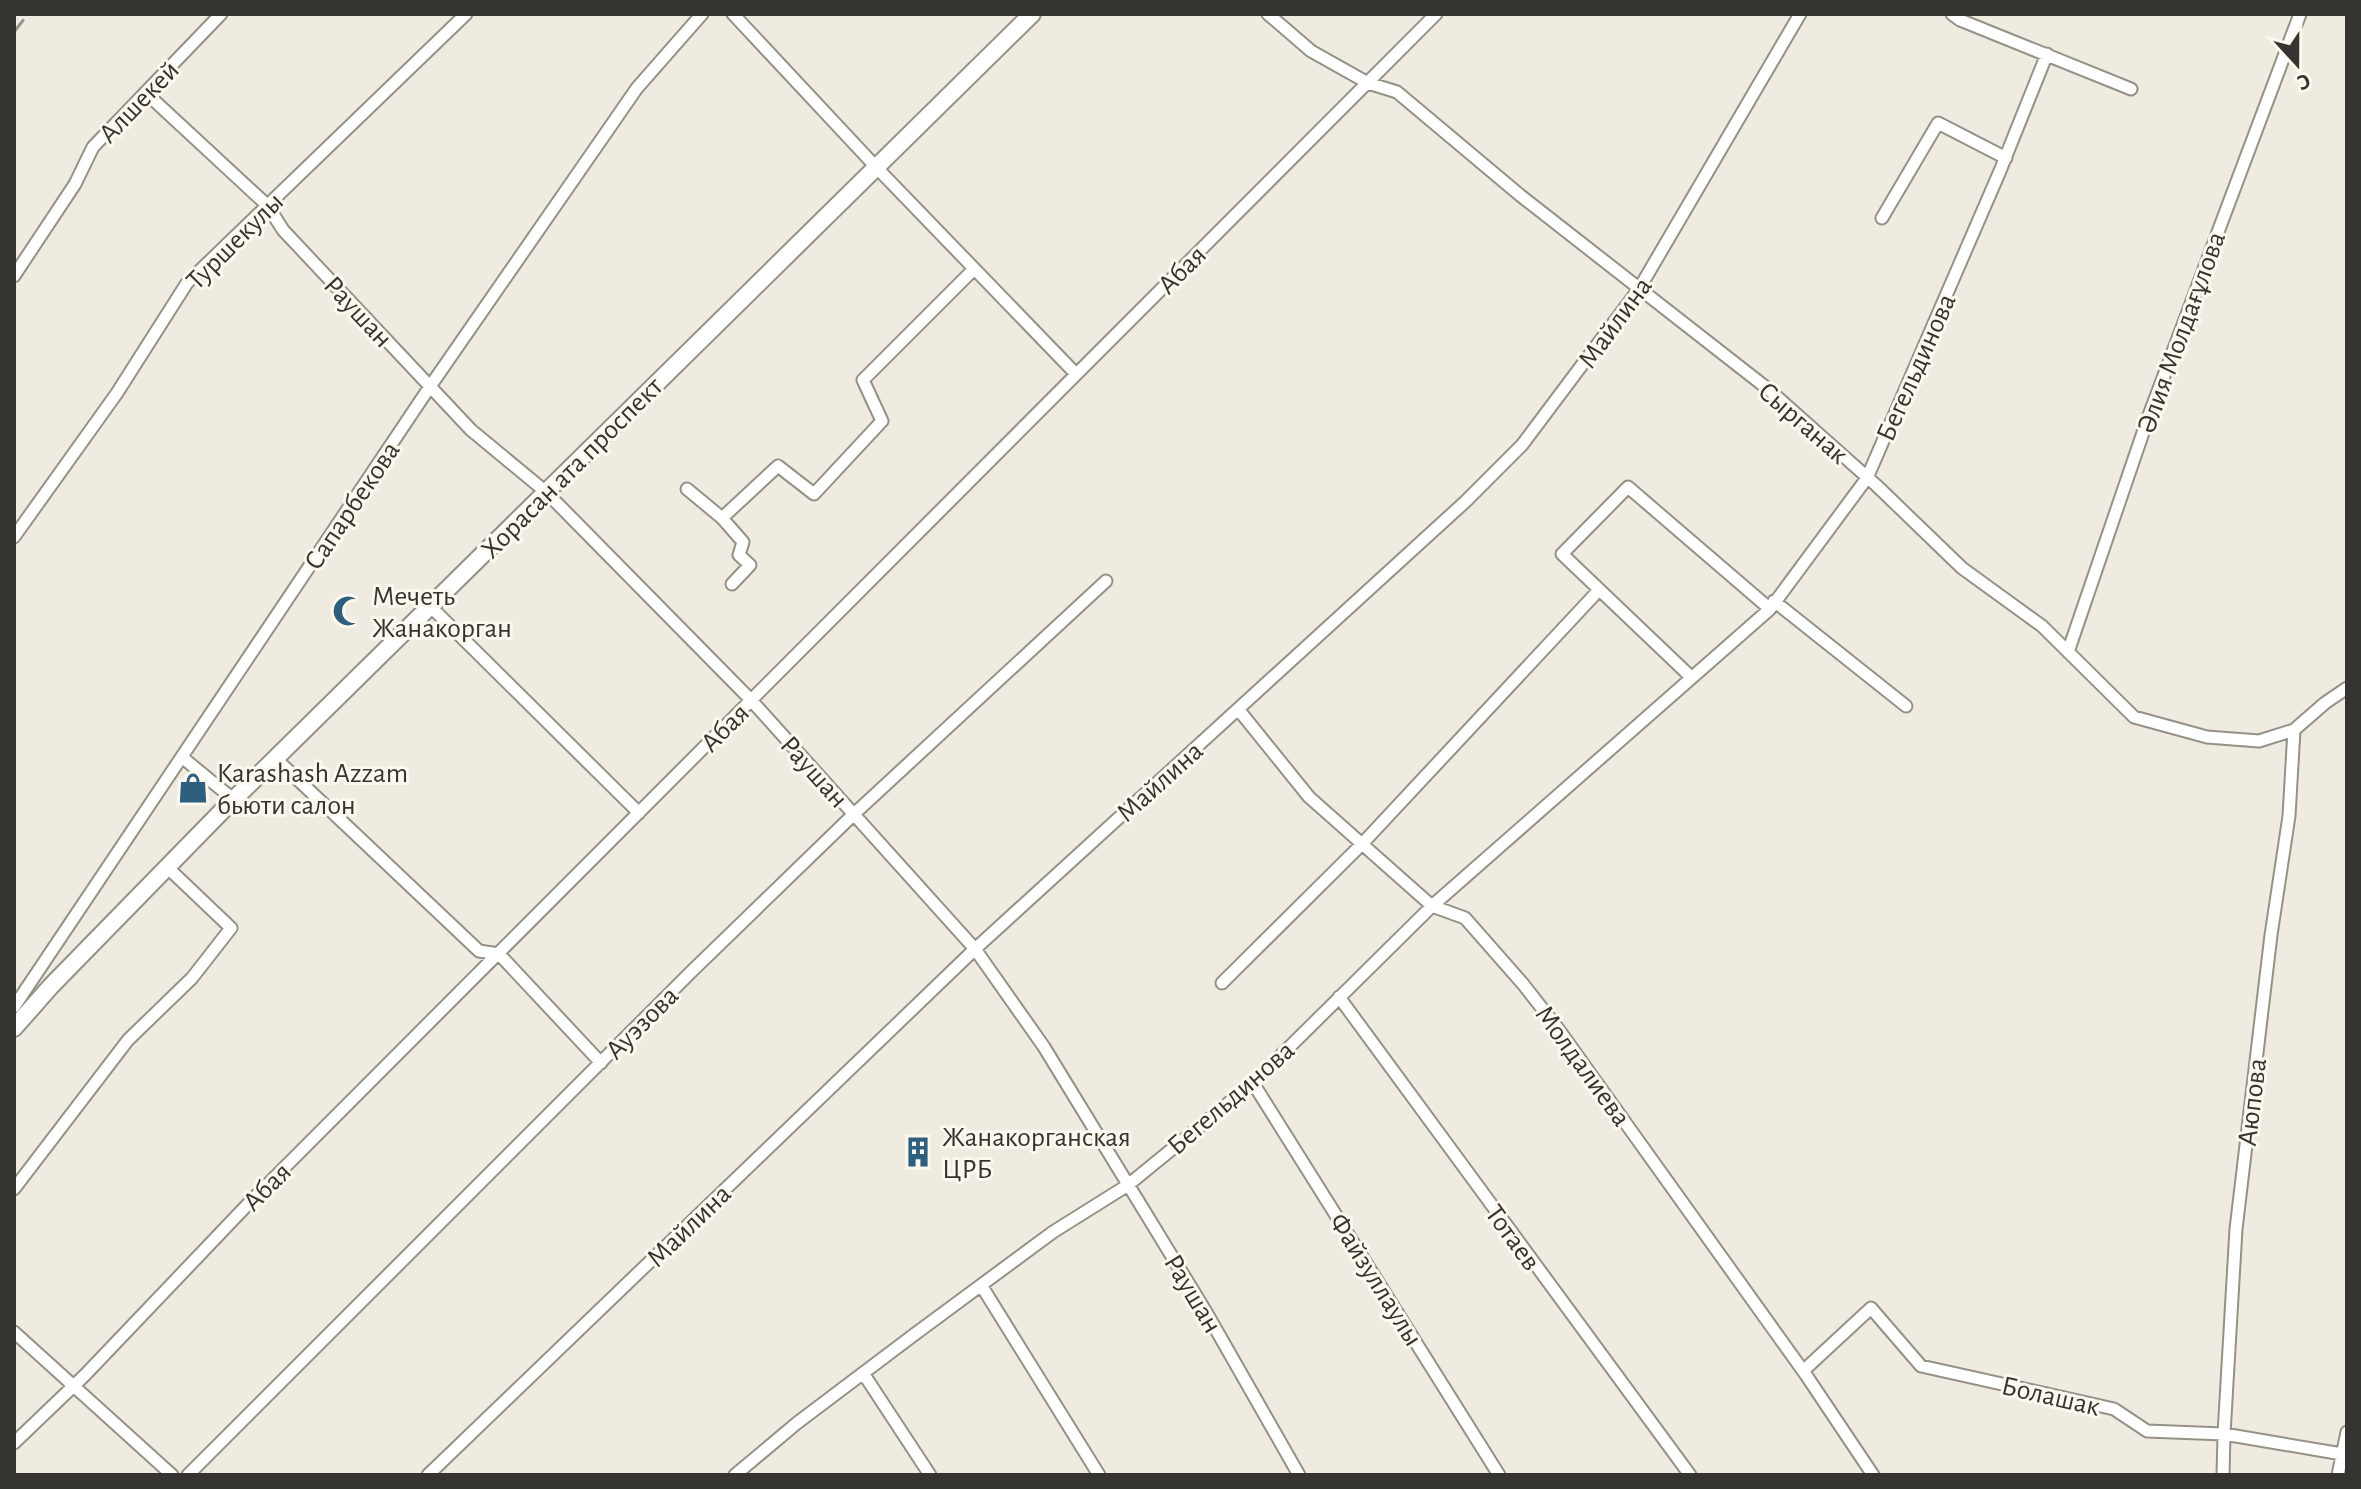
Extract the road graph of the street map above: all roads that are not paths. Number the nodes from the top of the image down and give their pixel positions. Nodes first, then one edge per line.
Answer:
1 (221, 14) edge
2 (466, 14) edge
3 (702, 14) edge
4 (733, 14) edge
5 (1032, 14) edge
6 (1268, 14) edge
7 (1436, 14) edge
8 (1800, 14) edge
9 (1952, 14) edge
10 (2300, 14) edge
11 (2047, 54) junction
12 (1368, 83) junction
13 (2131, 89) dead end
14 (146, 93) junction
15 (2006, 158) junction
16 (876, 167) junction
17 (268, 206) junction
18 (1882, 218) dead end
19 (974, 269) junction
20 (14, 276) edge
21 (1639, 289) junction
22 (1076, 374) junction
23 (429, 388) junction
24 (1867, 478) junction
25 (687, 489) dead end
26 (546, 492) junction
27 (722, 518) junction
28 (14, 537) edge
29 (1106, 581) dead end
30 (732, 584) dead end
31 (1599, 590) junction
32 (1772, 605) junction
33 (430, 606) junction
34 (2068, 652) junction
35 (1691, 677) junction
36 (2347, 688) edge
37 (751, 700) junction
38 (1906, 706) dead end
39 (1238, 709) junction
40 (2294, 730) junction
41 (183, 758) junction
42 (275, 758) junction
43 (233, 799) junction
44 (639, 813) junction
45 (854, 814) junction
46 (1362, 844) junction
47 (167, 867) junction
48 (1432, 906) junction
49 (975, 949) junction
50 (499, 954) junction
51 (1222, 983) dead end
52 (1339, 997) junction
53 (14, 1007) edge
54 (14, 1028) edge
55 (601, 1063) junction
56 (1253, 1083) junction
57 (1128, 1185) junction
58 (14, 1189) edge
59 (981, 1285) junction
60 (14, 1332) edge
61 (1803, 1371) junction
62 (863, 1373) junction
63 (73, 1386) junction
64 (2347, 1432) edge
65 (2224, 1434) junction
66 (14, 1443) edge
67 (2342, 1454) junction
68 (172, 1475) edge
69 (188, 1475) edge
70 (428, 1475) edge
71 (735, 1475) edge
72 (930, 1475) edge
73 (1099, 1475) edge
74 (1299, 1475) edge
75 (1499, 1475) edge
76 (1690, 1475) edge
77 (1873, 1475) edge
78 (2223, 1475) edge
79 (2338, 1475) edge

1 - 14 street, Алшекей
2 - 17 street, Туршекулы
3 - 23 street, Сапарбекова
4 - 16 street
5 - 16 main road, Хорасан ата проспект
6 - 12 street, Сырганак
7 - 12 street, Абая
8 - 21 street, Майлина
9 - 11 street
10 - 34 street, Әлия Молдағұлова
11 - 13 street
11 - 15 street, Бегельдинова
12 - 21 street, Сырганак
12 - 22 street, Абая
14 - 17 street, Раушан
14 - 20 street, Алшекей
15 - 18 street
15 - 24 street, Бегельдинова
16 - 19 street
16 - 26 main road, Хорасан ата проспект
17 - 23 street, Раушан
17 - 28 street, Туршекулы
19 - 22 street
19 - 27 street
21 - 24 street, Сырганак
21 - 39 street, Майлина
22 - 37 street, Абая
23 - 26 street, Раушан
23 - 41 street, Сапарбекова
24 - 32 street, Бегельдинова
24 - 34 street, Сырганак
25 - 27 street
26 - 33 main road, Хорасан ата проспект
26 - 37 street, Раушан
27 - 30 street
29 - 45 street, Ауэзова
31 - 32 street
31 - 35 street
31 - 46 street
32 - 35 street, Бегельдинова
32 - 38 street
33 - 42 main road, Хорасан ата проспект
33 - 44 street
34 - 40 street, Сырганак
35 - 48 street, Бегельдинова
36 - 40 street, Сырганак
37 - 44 street, Абая
37 - 45 street, Раушан
39 - 46 street, Молдалиева
39 - 49 street, Майлина
40 - 65 street, Аюпова
41 - 43 street
41 - 53 street, Сапарбекова
42 - 43 main road, Хорасан ата проспект
42 - 50 street
43 - 47 main road, Хорасан ата проспект
44 - 50 street, Абая
45 - 49 street, Раушан
45 - 55 street, Ауэзова
46 - 48 street, Молдалиева
46 - 51 street
47 - 54 main road, Хорасан ата проспект
47 - 58 street
48 - 52 street, Бегельдинова
48 - 61 street, Молдалиева
49 - 57 street, Раушан
49 - 70 street, Майлина
50 - 55 street
50 - 63 street, Абая
52 - 56 street, Бегельдинова
52 - 76 street, Тотаев
55 - 69 street, Ауэзова
56 - 57 street, Бегельдинова
56 - 75 street, Файзуллаулы
57 - 59 street, Бегельдинова
57 - 74 street, Раушан
59 - 62 street, Бегельдинова
59 - 73 street
60 - 63 street
61 - 65 street, Болашак
61 - 77 street, Молдалиева
62 - 71 street, Бегельдинова
62 - 72 street
63 - 66 street, Абая
63 - 68 street
64 - 67 street
65 - 67 street, Болашак
65 - 78 street, Аюпова
67 - 79 street

